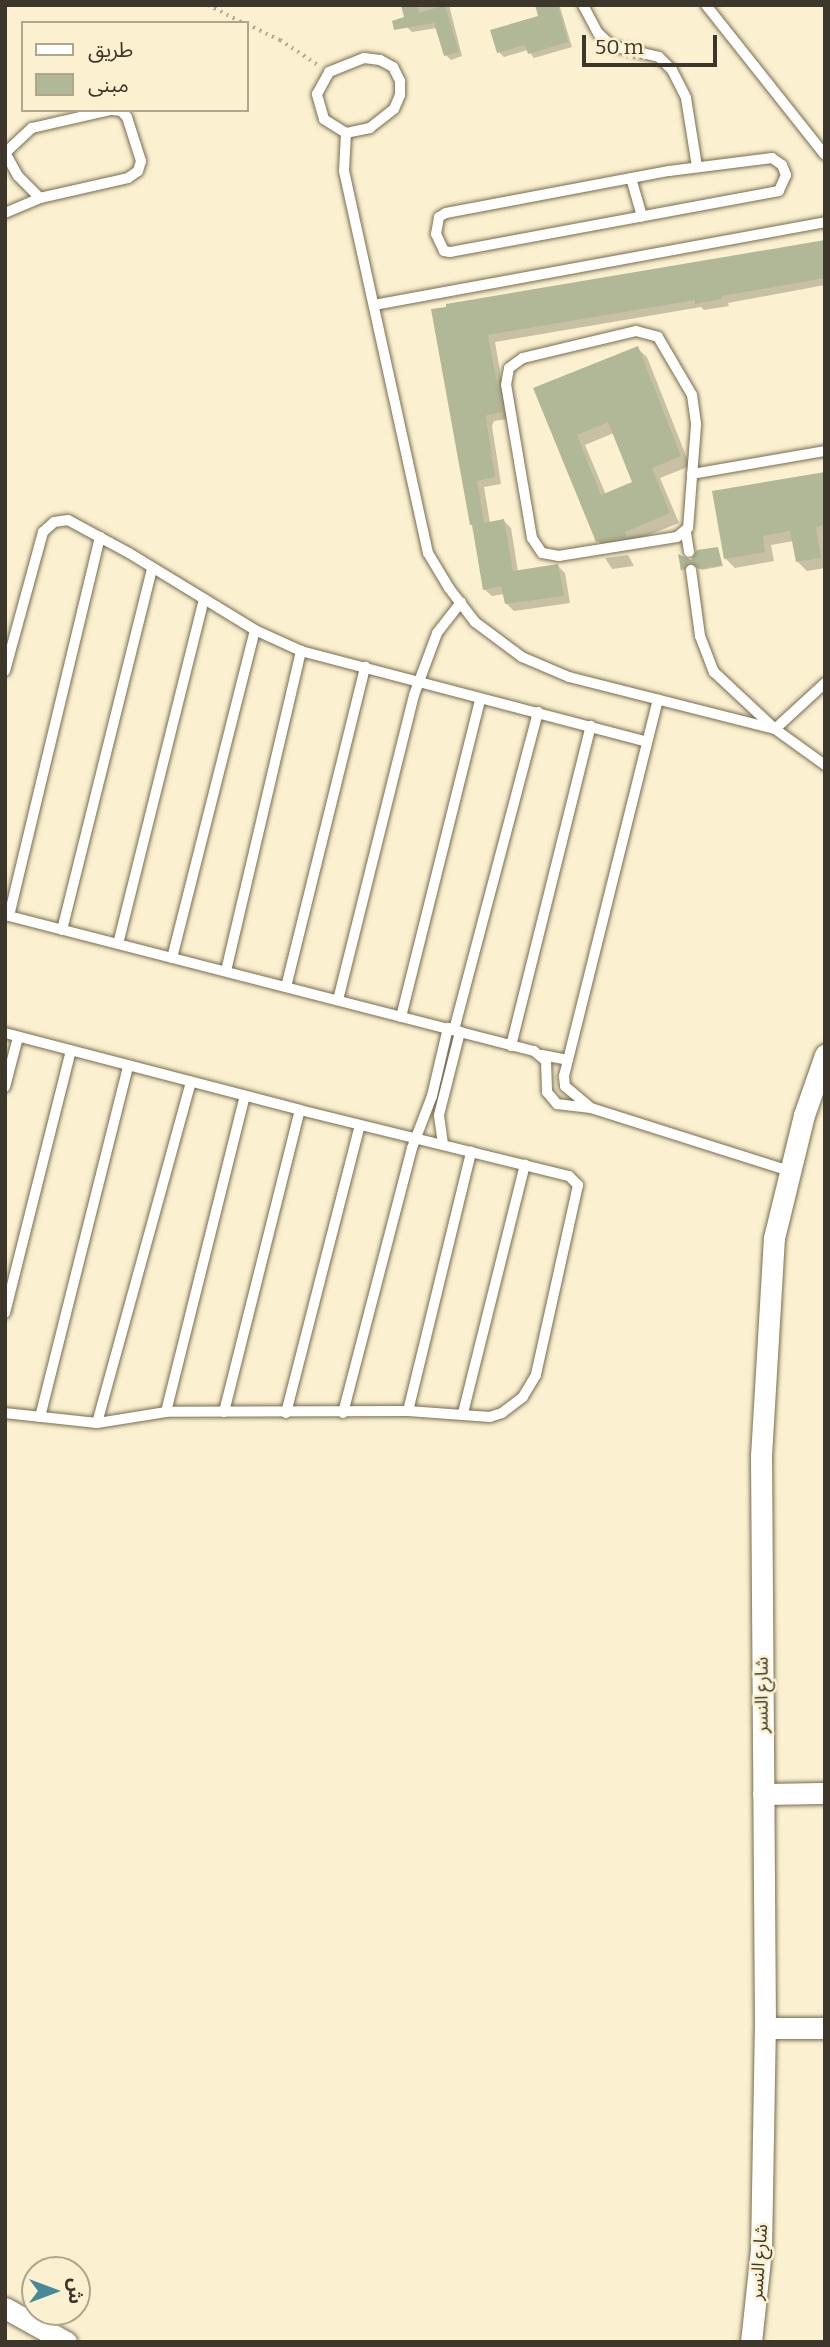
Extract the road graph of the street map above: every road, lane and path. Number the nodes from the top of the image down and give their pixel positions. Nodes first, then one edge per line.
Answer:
1 (208, 5) edge
2 (583, 5) edge
3 (706, 5) edge
4 (239, 21) edge
5 (248, 25) edge
6 (329, 72) junction
7 (103, 112) edge
8 (122, 112) edge
9 (346, 133) junction
10 (5, 153) edge
11 (825, 155) edge
12 (697, 167) junction
13 (631, 178) junction
14 (40, 198) junction
15 (5, 213) edge
16 (642, 216) junction
17 (825, 222) edge
18 (374, 305) junction
19 (825, 451) edge
20 (692, 474) junction
21 (686, 533) junction
22 (100, 537) junction
23 (689, 552) dead end
24 (152, 568) junction
25 (691, 570) dead end
26 (204, 600) junction
27 (461, 601) junction
28 (255, 631) junction
29 (301, 651) junction
30 (365, 667) junction
31 (5, 671) edge
32 (419, 681) junction
33 (825, 683) edge
34 (480, 699) junction
35 (658, 700) junction
36 (538, 712) junction
37 (591, 726) junction
38 (775, 730) junction
39 (645, 741) junction
40 (825, 765) edge
41 (7, 915) edge
42 (62, 930) junction
43 (118, 944) junction
44 (172, 958) junction
45 (226, 971) junction
46 (286, 987) junction
47 (338, 1000) junction
48 (401, 1017) junction
49 (454, 1030) junction
50 (5, 1033) edge
51 (18, 1037) junction
52 (511, 1046) junction
53 (71, 1051) junction
54 (542, 1055) junction
55 (825, 1055) edge
56 (568, 1060) junction
57 (128, 1066) junction
58 (191, 1082) junction
59 (5, 1087) edge
60 (245, 1096) junction
61 (591, 1108) junction
62 (299, 1110) junction
63 (360, 1125) junction
64 (415, 1138) junction
65 (443, 1144) junction
66 (471, 1152) junction
67 (525, 1165) junction
68 (790, 1171) junction
69 (5, 1313) edge
70 (408, 1411) junction
71 (166, 1412) junction
72 (224, 1412) junction
73 (5, 1413) edge
74 (286, 1413) junction
75 (343, 1413) junction
76 (463, 1413) junction
77 (40, 1417) junction
78 (97, 1423) junction
79 (825, 1793) edge
80 (763, 1794) junction
81 (765, 2028) junction
82 (825, 2028) edge
83 (5, 2308) edge
84 (66, 2342) edge
85 (751, 2342) edge

1 - 4 path
2 - 12 lane
3 - 11 lane
5 - 6 path
6 - 9 lane
6 - 9 lane
7 - 10 lane
8 - 14 lane
9 - 18 lane
10 - 14 lane
12 - 13 lane
12 - 16 lane
13 - 16 lane
13 - 16 lane
14 - 15 lane
17 - 18 lane
18 - 27 lane
19 - 20 lane
20 - 21 lane
20 - 21 lane
21 - 23 lane
22 - 24 lane
22 - 31 lane
22 - 41 lane
24 - 26 lane
24 - 42 lane
25 - 38 lane
26 - 28 lane
26 - 43 lane
27 - 32 lane
27 - 35 lane
28 - 29 lane
28 - 44 lane
29 - 30 lane
29 - 45 lane
30 - 32 lane
30 - 46 lane
32 - 34 lane
32 - 47 lane
33 - 38 lane
34 - 36 lane
34 - 48 lane
35 - 38 lane
35 - 39 lane
36 - 37 lane
36 - 49 lane
37 - 39 lane
37 - 52 lane
38 - 40 lane
39 - 56 lane
41 - 42 lane
42 - 43 lane
43 - 44 lane
44 - 45 lane
45 - 46 lane
46 - 47 lane
47 - 48 lane
48 - 49 lane
49 - 52 lane
49 - 64 lane
49 - 65 lane
50 - 51 lane
51 - 53 lane
51 - 59 lane
52 - 54 lane
53 - 57 lane
53 - 69 lane
54 - 56 lane
54 - 61 lane
55 - 68 street, شارع النسر
56 - 61 lane
57 - 58 lane
57 - 77 lane
58 - 60 lane
58 - 78 lane
60 - 62 lane
60 - 71 lane
61 - 68 lane
62 - 63 lane
62 - 72 lane
63 - 64 lane
63 - 74 lane
64 - 65 lane
64 - 75 lane
65 - 66 lane
66 - 67 lane
66 - 70 lane
67 - 76 lane
67 - 76 lane
68 - 80 street, شارع النسر
70 - 75 lane
70 - 76 lane
71 - 72 lane
71 - 78 lane
72 - 74 lane
73 - 77 lane
74 - 75 lane
77 - 78 lane
79 - 80 street
80 - 81 street, شارع النسر
81 - 82 street
81 - 85 street, شارع النسر
83 - 84 street

